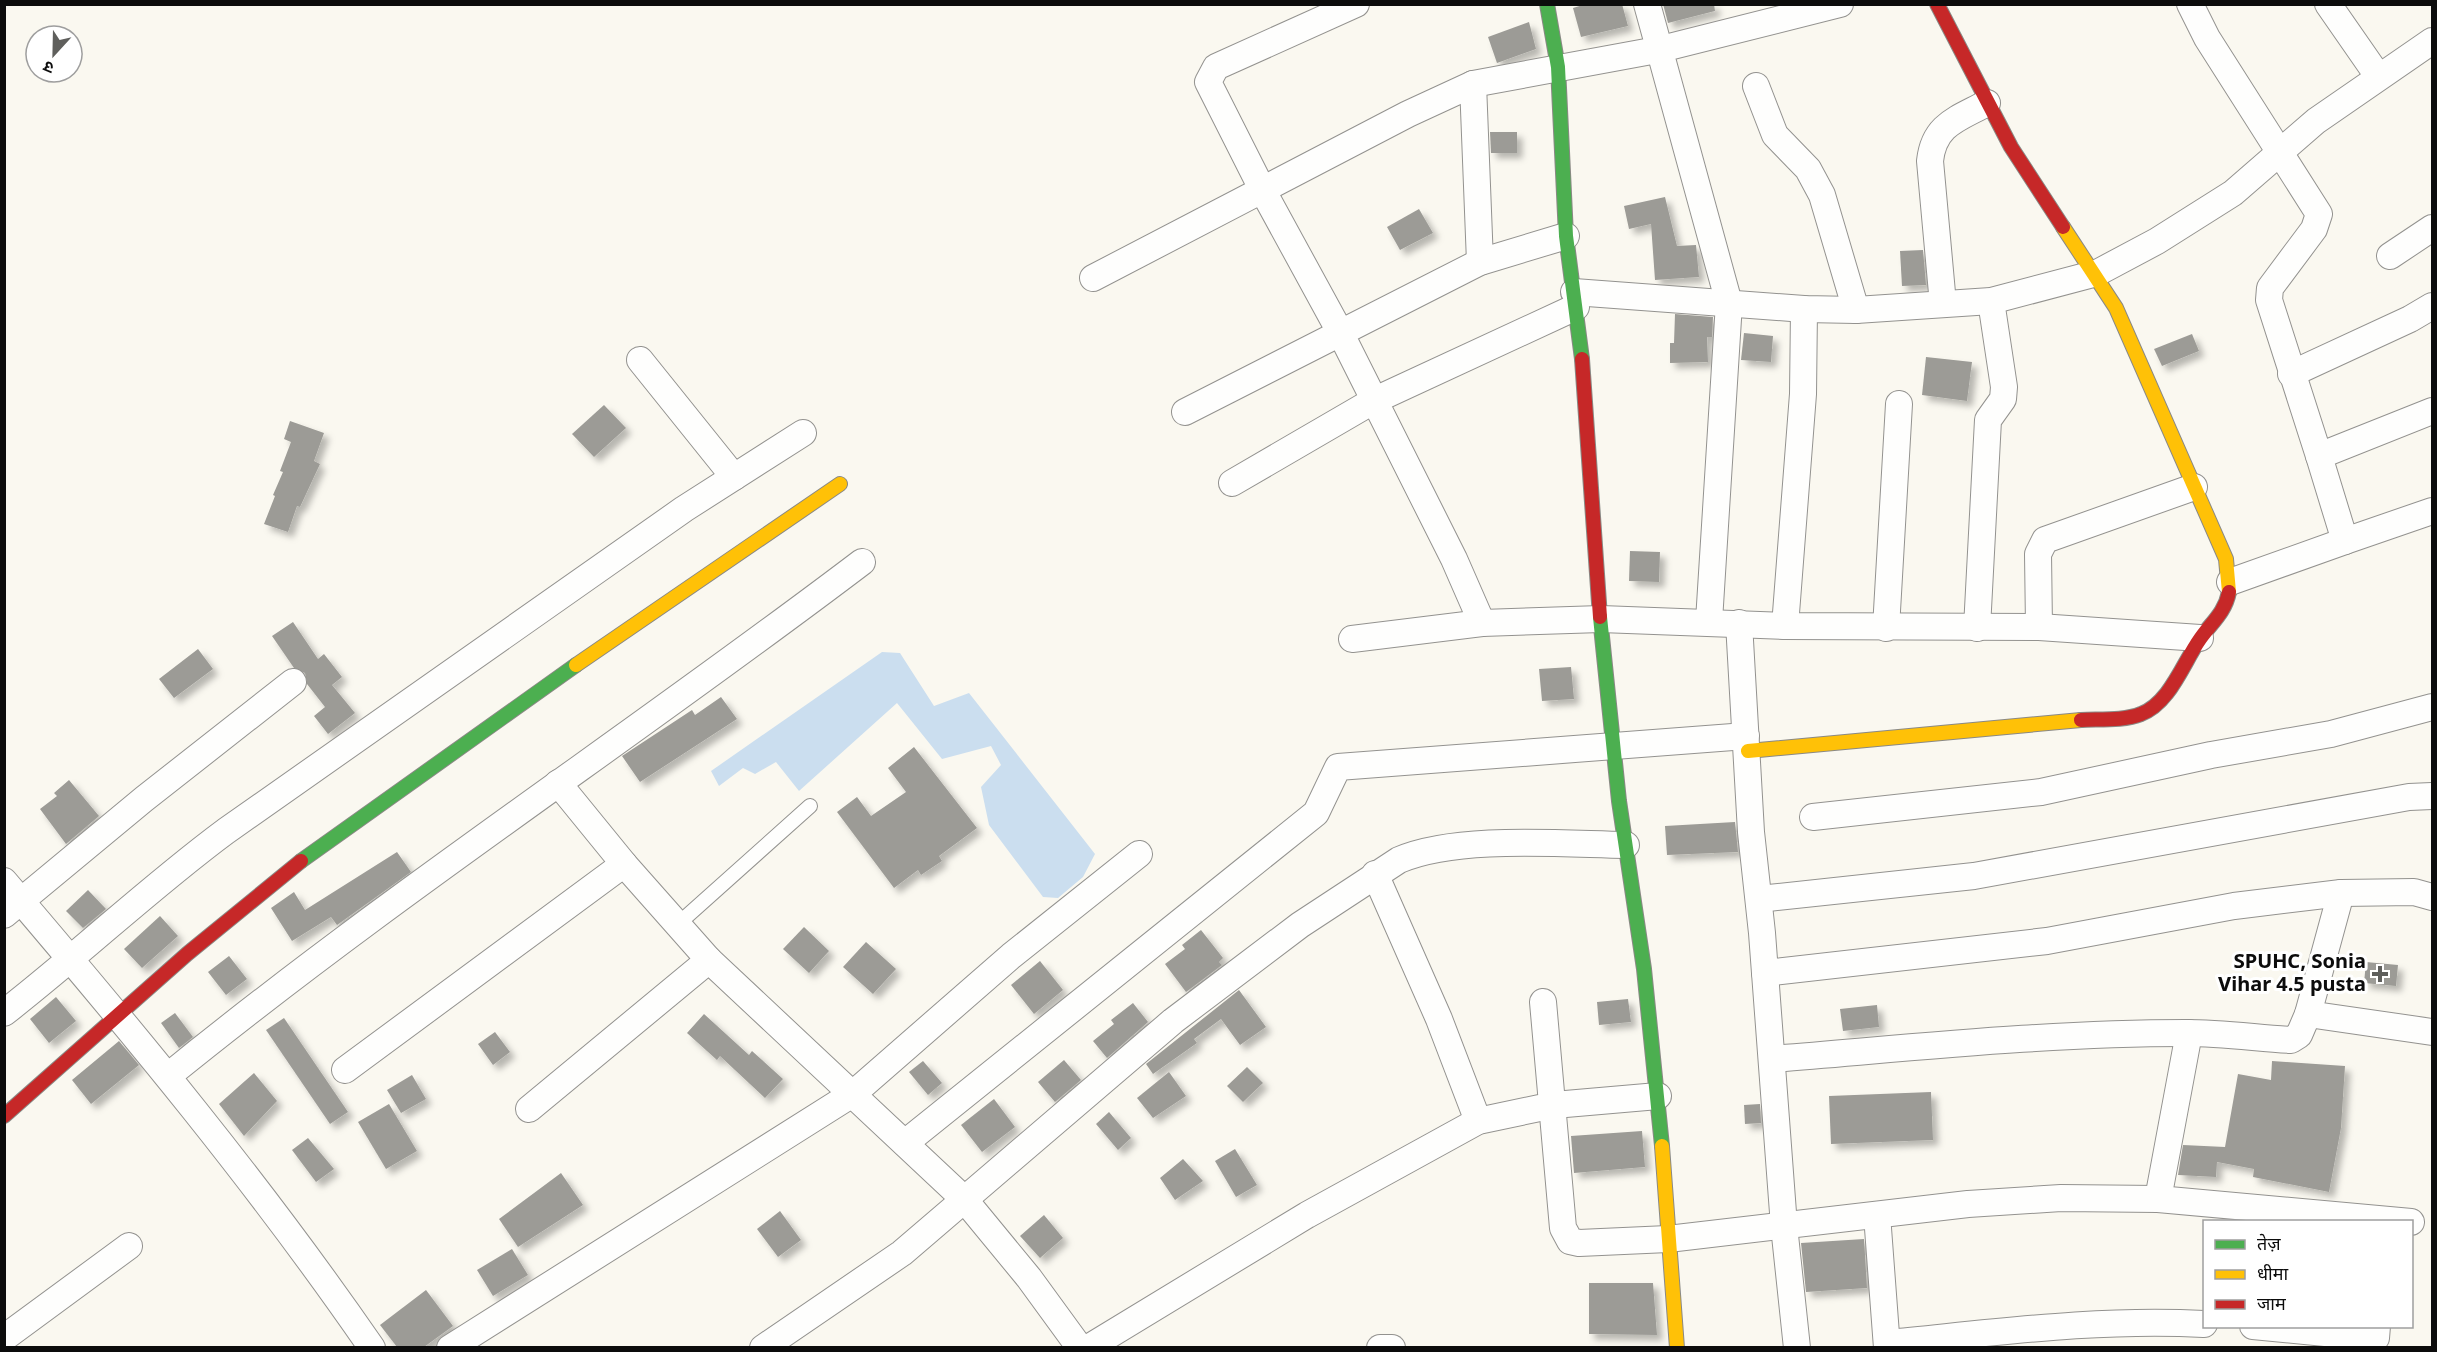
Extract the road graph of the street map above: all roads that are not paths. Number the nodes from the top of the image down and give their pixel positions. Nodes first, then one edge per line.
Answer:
1 (1356, 4) edge
2 (1547, 4) edge
3 (1647, 4) edge
4 (1840, 4) edge
5 (1937, 4) edge
6 (2190, 4) edge
7 (2328, 4) edge
8 (2433, 41) edge
9 (1657, 50) junction
10 (1558, 67) junction
11 (2378, 76) junction
12 (1473, 84) junction
13 (1756, 86) dead end
14 (1987, 103) junction
15 (2282, 152) junction
16 (1263, 191) junction
17 (2433, 228) edge
18 (1566, 236) junction
19 (2390, 256) dead end
20 (1480, 262) junction
21 (2097, 273) junction
22 (1093, 278) dead end
23 (1575, 299) junction
24 (1991, 301) junction
25 (1728, 303) junction
26 (1943, 304) junction
27 (2433, 306) edge
28 (1804, 309) junction
29 (1856, 310) junction
30 (1340, 332) junction
31 (640, 360) dead end
32 (2291, 374) junction
33 (1373, 401) junction
34 (1899, 404) dead end
35 (2433, 411) edge
36 (1185, 412) dead end
37 (803, 433) dead end
38 (2319, 456) junction
39 (734, 477) junction
40 (1232, 483) dead end
41 (840, 484) dead end
42 (2194, 487) junction
43 (2433, 511) edge
44 (2345, 541) junction
45 (862, 562) dead end
46 (2230, 582) junction
47 (1601, 619) junction
48 (1709, 621) junction
49 (1482, 623) junction
50 (1739, 624) junction
51 (1785, 626) junction
52 (2038, 627) junction
53 (1886, 628) junction
54 (1977, 628) junction
55 (2200, 638) junction
56 (1352, 639) dead end
57 (293, 682) dead end
58 (2433, 707) edge
59 (1747, 743) junction
60 (1613, 746) junction
61 (558, 783) junction
62 (2433, 796) edge
63 (810, 806) dead end
64 (1813, 817) dead end
65 (1626, 845) junction
66 (1138, 854) dead end
67 (624, 864) junction
68 (1375, 874) junction
69 (4, 881) edge
70 (2341, 893) junction
71 (2433, 897) edge
72 (1758, 899) junction
73 (13, 908) edge
74 (677, 925) junction
75 (73, 959) junction
76 (709, 960) junction
77 (1765, 973) junction
78 (1543, 1002) dead end
79 (4, 1013) edge
80 (2308, 1014) junction
81 (118, 1015) junction
82 (2433, 1032) edge
83 (2189, 1033) junction
84 (1772, 1059) junction
85 (345, 1070) dead end
86 (168, 1076) junction
87 (854, 1093) junction
88 (1658, 1096) junction
89 (1554, 1105) junction
90 (529, 1109) dead end
91 (4, 1116) edge
92 (1478, 1121) junction
93 (905, 1143) junction
94 (964, 1199) junction
95 (2158, 1199) junction
96 (1877, 1215) junction
97 (2391, 1220) edge
98 (2413, 1222) edge
99 (2433, 1224) edge
100 (1784, 1226) junction
101 (1668, 1239) junction
102 (129, 1246) dead end
103 (2203, 1324) edge
104 (2274, 1328) edge
105 (2377, 1328) edge
106 (4, 1338) edge
107 (1887, 1345) edge
108 (372, 1347) edge
109 (450, 1347) edge
110 (763, 1347) edge
111 (1080, 1347) edge
112 (1088, 1347) edge
113 (1380, 1347) edge
114 (1392, 1347) edge
115 (1677, 1347) edge
116 (1797, 1347) edge

1 - 16 street
2 - 10 street
3 - 9 street
4 - 9 street
5 - 14 street
6 - 15 street
7 - 11 street
8 - 11 street
9 - 10 street
9 - 25 street
10 - 12 street
10 - 18 street
11 - 15 street
12 - 16 street
12 - 20 street
13 - 29 street
14 - 21 street
14 - 26 street
15 - 21 street
15 - 32 street
16 - 22 street
16 - 30 street
17 - 19 street
18 - 20 street
18 - 23 street
20 - 30 street
21 - 24 street
21 - 42 street
23 - 25 street
23 - 33 street
23 - 47 street
24 - 26 street
24 - 54 street
25 - 28 street
25 - 48 street
26 - 29 street
27 - 32 street
28 - 29 street
28 - 51 street
30 - 33 street
30 - 36 street
31 - 39 street
32 - 38 street
33 - 40 street
33 - 49 street
34 - 53 street
35 - 38 street
37 - 39 street
38 - 44 street
39 - 75 street
41 - 81 street
42 - 46 street
42 - 52 street
43 - 44 street
44 - 46 street
45 - 61 street
46 - 55 street
47 - 48 street
47 - 49 street
47 - 60 street
48 - 50 street
49 - 56 street
50 - 51 street
50 - 59 street
51 - 53 street
52 - 54 street
52 - 55 street
53 - 54 street
55 - 59 street
57 - 73 street
58 - 64 street
59 - 60 street
59 - 72 street
60 - 65 street
60 - 93 street
61 - 67 street
61 - 86 street
62 - 72 street
63 - 74 lane
65 - 68 street
65 - 88 street
66 - 87 street
67 - 74 street
67 - 85 street
68 - 92 street
68 - 94 street
69 - 73 street
70 - 71 street
70 - 77 street
70 - 80 street
72 - 77 street
73 - 75 street
74 - 76 street
75 - 79 street
75 - 81 street
76 - 87 street
76 - 90 street
77 - 84 street
78 - 89 street
80 - 82 street
80 - 83 street
81 - 86 street
81 - 91 street
83 - 84 street
83 - 95 street
84 - 100 street
86 - 108 street
87 - 93 street
87 - 109 street
88 - 89 street
88 - 101 street
89 - 92 street
89 - 101 street
92 - 112 street
93 - 94 street
94 - 110 street
94 - 111 street
95 - 96 street
95 - 97 street
96 - 100 street
96 - 107 street
98 - 99 street
100 - 101 street
100 - 116 street
101 - 115 street
102 - 106 street
103 - 107 street
104 - 105 street
113 - 114 street

